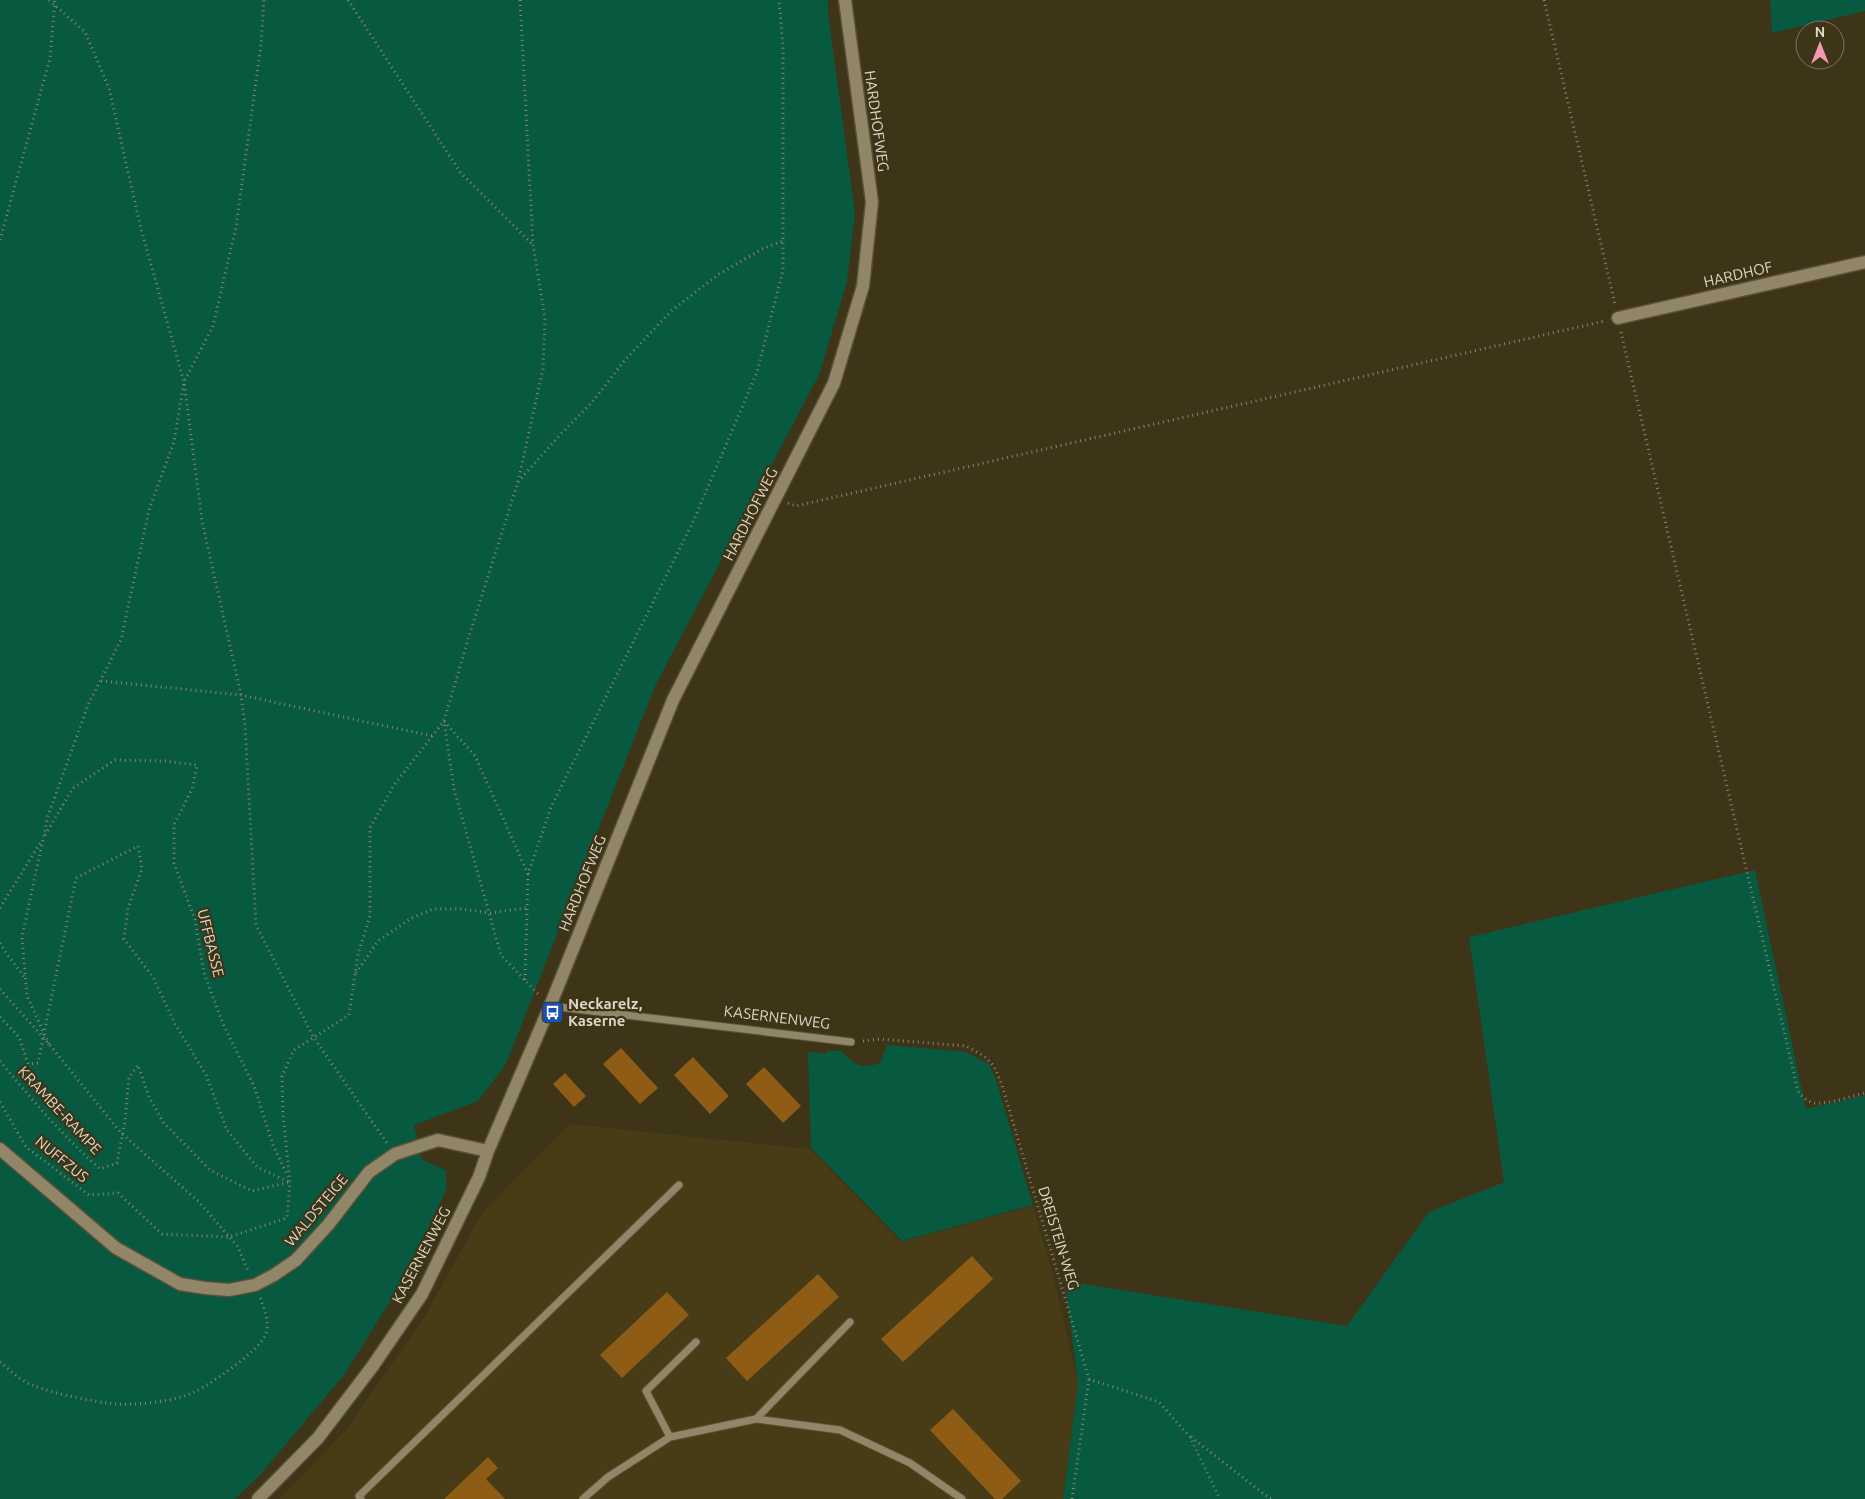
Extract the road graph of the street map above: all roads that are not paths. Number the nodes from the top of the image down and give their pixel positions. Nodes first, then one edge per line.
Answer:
1 (845, 0) edge
2 (1865, 262) edge
3 (1618, 318) road end
4 (550, 1006) junction
5 (544, 1019) joint
6 (851, 1042) road end
7 (0, 1149) edge
8 (488, 1151) junction
9 (679, 1185) dead end
10 (850, 1322) dead end
11 (696, 1342) dead end
12 (756, 1419) junction
13 (670, 1437) junction
14 (258, 1499) edge
15 (361, 1499) edge
16 (583, 1499) edge
17 (962, 1499) edge

1 - 4 street, HARDHOFWEG
2 - 3 street, HARDHOF
4 - 5 street, HARDHOFWEG
4 - 6 lane, KASERNENWEG
5 - 8 street, KASERNENWEG
7 - 8 street, WALDSTEIGE
8 - 14 street, KASERNENWEG
9 - 15 lane
10 - 12 lane
11 - 13 lane
12 - 13 lane
12 - 17 lane
13 - 16 lane

